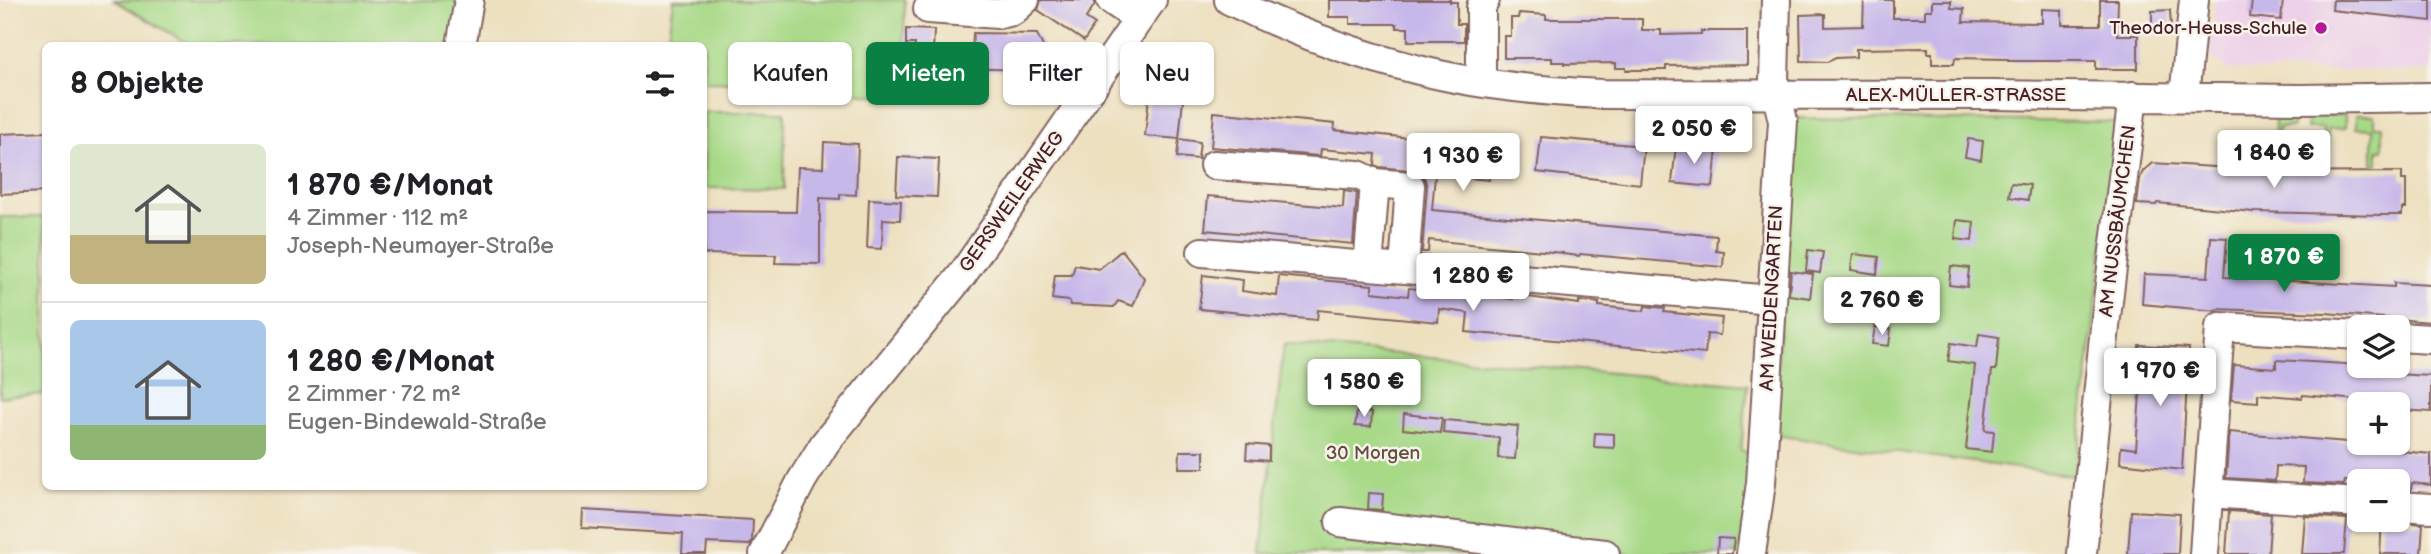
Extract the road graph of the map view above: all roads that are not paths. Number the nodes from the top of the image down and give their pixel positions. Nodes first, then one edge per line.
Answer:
1 (469, 0) edge
2 (1025, 0) edge
3 (1111, 0) edge
4 (1229, 0) edge
5 (1485, 0) edge
6 (1776, 0) edge
7 (2194, 0) edge
8 (928, 9) dead end
9 (1146, 9) edge
10 (462, 42) edge
11 (1481, 82) junction
12 (1779, 94) junction
13 (2133, 96) junction
14 (2183, 97) junction
15 (2431, 97) edge
16 (1214, 164) dead end
17 (1375, 183) junction
18 (1202, 252) dead end
19 (1368, 266) junction
20 (1404, 269) junction
21 (1772, 300) junction
22 (2347, 334) edge
23 (2410, 339) edge
24 (2431, 340) edge
25 (2208, 493) junction
26 (2347, 502) edge
27 (2410, 507) edge
28 (2431, 508) edge
29 (1340, 522) dead end
30 (764, 554) edge
31 (1605, 554) edge
32 (1751, 554) edge
33 (2082, 554) edge
34 (2204, 554) edge

1 - 10 street
2 - 8 street
3 - 9 street
4 - 11 street, ALEX-MÜLLER-STRASSE
5 - 11 street
6 - 12 street, AM WEIDENGARTEN
7 - 14 street
9 - 30 street, GERSWEILERWEG
11 - 12 street, ALEX-MÜLLER-STRASSE
12 - 13 street, ALEX-MÜLLER-STRASSE
12 - 21 street, AM WEIDENGARTEN
13 - 14 street, ALEX-MÜLLER-STRASSE
13 - 33 street, AM NUSSBÄUMCHEN
14 - 15 street, ALEX-MÜLLER-STRASSE
16 - 17 street
17 - 19 street
17 - 20 street
18 - 19 street
19 - 20 street
20 - 21 street
21 - 32 street, AM WEIDENGARTEN
22 - 25 street
23 - 24 street
25 - 26 street
25 - 34 street
27 - 28 street
29 - 31 street

